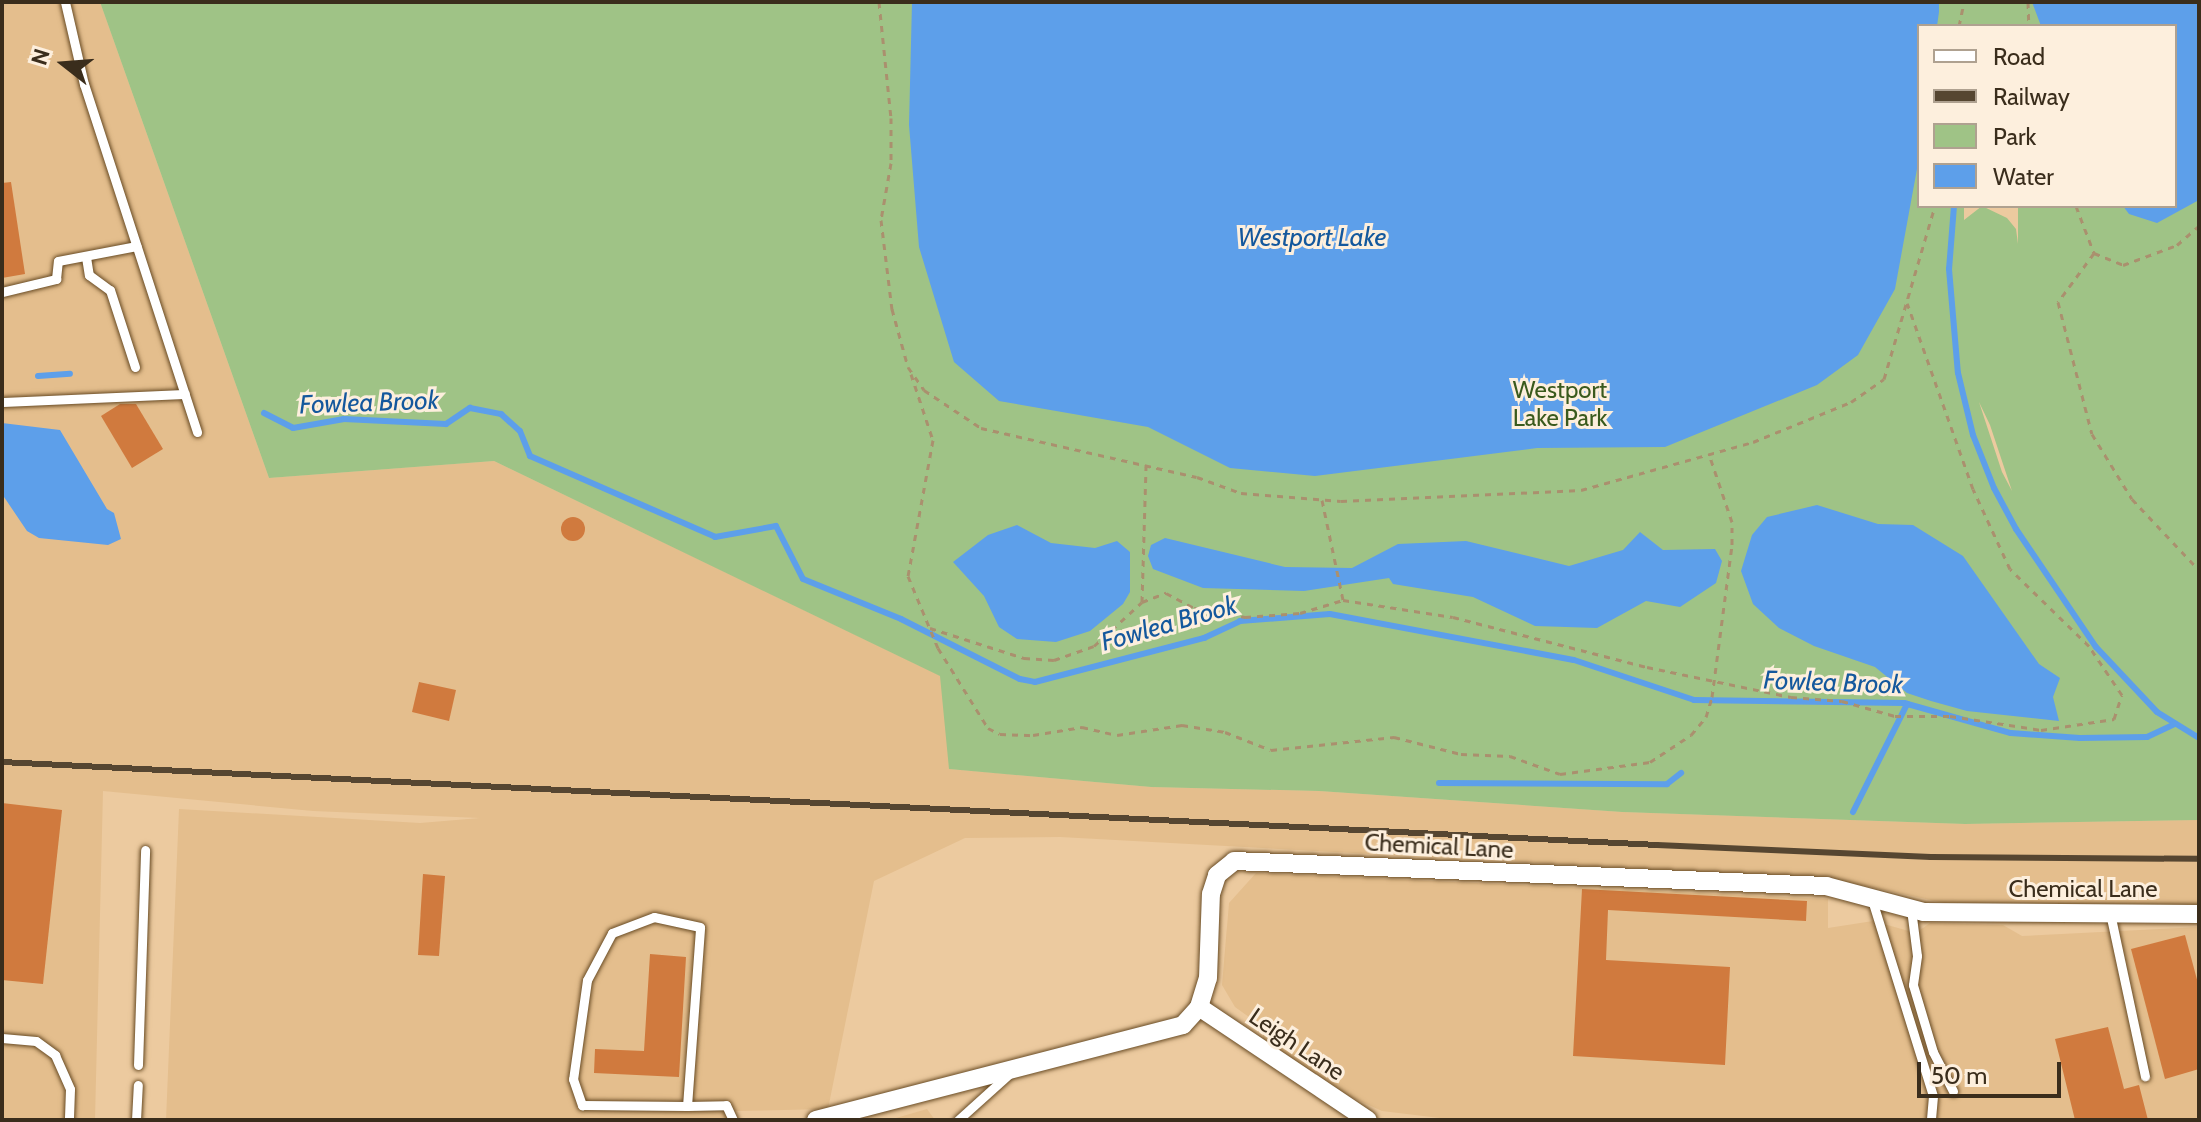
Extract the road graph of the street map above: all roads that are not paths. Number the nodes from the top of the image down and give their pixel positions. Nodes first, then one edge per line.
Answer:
1 (65, 2) edge
2 (137, 246) junction
3 (86, 257) junction
4 (2, 292) edge
5 (135, 367) dead end
6 (185, 394) junction
7 (2, 402) edge
8 (197, 432) dead end
9 (145, 850) dead end
10 (1872, 900) junction
11 (1911, 909) junction
12 (2110, 913) junction
13 (2199, 914) edge
14 (1199, 1007) junction
15 (2, 1038) edge
16 (138, 1065) dead end
17 (1013, 1069) junction
18 (2145, 1076) dead end
19 (138, 1085) dead end
20 (1953, 1091) dead end
21 (687, 1106) junction
22 (69, 1120) edge
23 (136, 1120) edge
24 (733, 1120) edge
25 (816, 1120) edge
26 (958, 1120) edge
27 (1368, 1120) edge
28 (1931, 1120) edge

1 - 2 lane
2 - 3 lane
2 - 6 lane
3 - 4 lane
3 - 5 lane
6 - 7 lane
6 - 8 lane
9 - 16 lane
10 - 11 street, Chemical Lane
10 - 14 street, Chemical Lane
10 - 28 lane
11 - 12 street, Chemical Lane
11 - 20 lane
12 - 13 street, Chemical Lane
12 - 18 lane
14 - 17 street
14 - 27 street, Leigh Lane
15 - 22 lane
17 - 25 street
17 - 26 lane
19 - 23 lane
21 - 21 lane
21 - 24 lane

